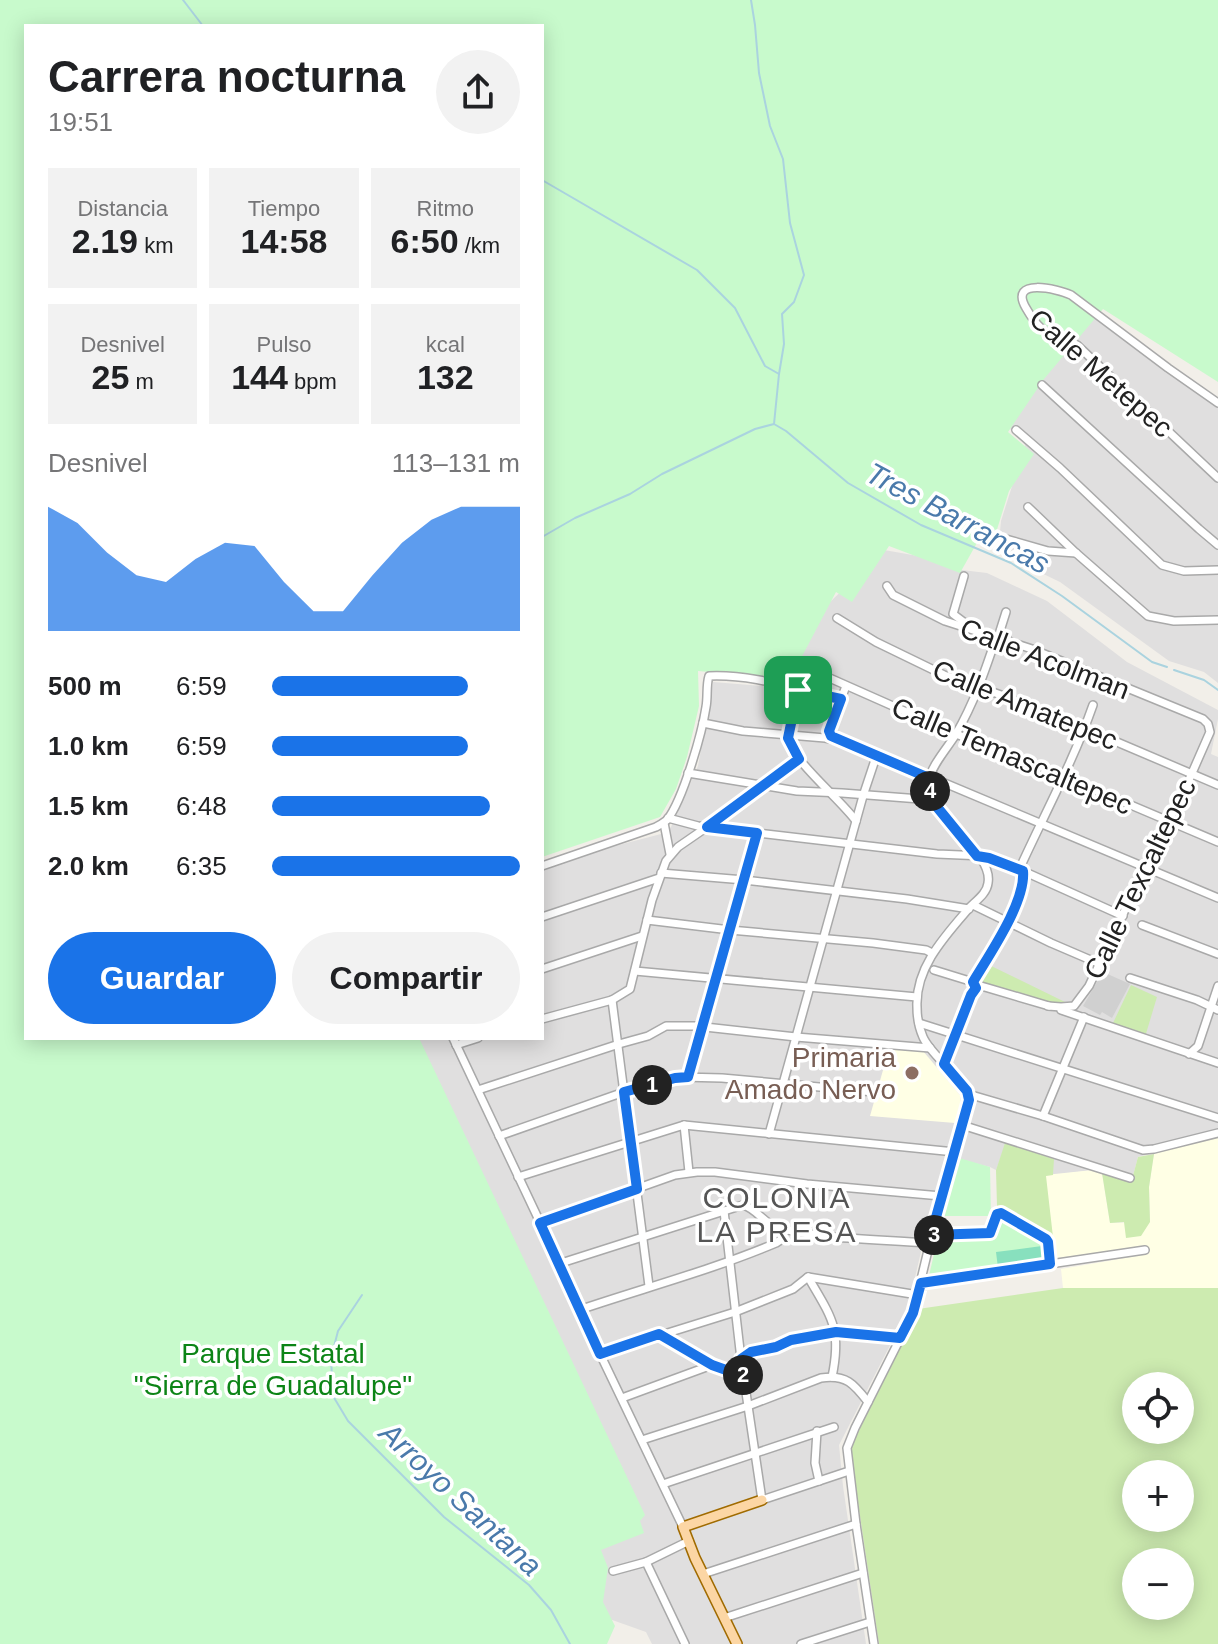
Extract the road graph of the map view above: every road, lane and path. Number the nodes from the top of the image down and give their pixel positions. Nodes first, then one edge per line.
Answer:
1 (1042, 385) dead end
2 (1218, 403) edge
3 (1016, 430) dead end
4 (1218, 478) edge
5 (1028, 507) dead end
6 (1006, 539) dead end
7 (1218, 545) edge
8 (1076, 553) junction
9 (1218, 570) edge
10 (964, 576) dead end
11 (887, 586) dead end
12 (1006, 612) dead end
13 (837, 618) dead end
14 (1218, 620) edge
15 (973, 631) junction
16 (996, 638) junction
17 (1012, 643) junction
18 (807, 668) dead end
19 (846, 686) junction
20 (979, 688) junction
21 (798, 690) junction
22 (841, 699) junction
23 (1093, 705) dead end
24 (703, 723) junction
25 (1208, 724) joint
26 (1085, 729) junction
27 (788, 734) junction
28 (956, 734) junction
29 (839, 740) junction
30 (877, 754) junction
31 (799, 759) junction
32 (688, 773) junction
33 (1192, 773) junction
34 (1063, 776) junction
35 (929, 778) junction
36 (765, 785) junction
37 (1218, 785) edge
38 (830, 792) junction
39 (863, 796) junction
40 (933, 800) junction
41 (666, 820) junction
42 (856, 821) junction
43 (1167, 821) junction
44 (1040, 822) junction
45 (707, 827) junction
46 (757, 833) junction
47 (1218, 842) edge
48 (850, 844) junction
49 (670, 854) junction
50 (977, 856) junction
51 (544, 865) edge
52 (1146, 869) junction
53 (1021, 871) junction
54 (660, 876) junction
55 (744, 880) junction
56 (836, 891) junction
57 (1218, 898) edge
58 (971, 907) junction
59 (544, 916) edge
60 (1123, 916) junction
61 (647, 920) junction
62 (1008, 922) junction
63 (1142, 925) dead end
64 (730, 930) junction
65 (642, 936) junction
66 (822, 939) junction
67 (932, 953) junction
68 (1218, 954) edge
69 (1100, 964) junction
70 (544, 968) edge
71 (934, 970) dead end
72 (635, 971) junction
73 (1130, 978) dead end
74 (717, 979) junction
75 (974, 985) junction
76 (1218, 986) edge
77 (809, 988) junction
78 (917, 997) junction
79 (612, 1000) junction
80 (1048, 1006) junction
81 (1214, 1008) edge
82 (1084, 1017) junction
83 (544, 1018) edge
84 (919, 1023) junction
85 (703, 1027) junction
86 (954, 1035) junction
87 (796, 1037) junction
88 (454, 1041) edge
89 (619, 1044) junction
90 (930, 1048) junction
91 (1189, 1054) junction
92 (1218, 1063) edge
93 (944, 1064) junction
94 (1063, 1068) junction
95 (688, 1077) junction
96 (782, 1085) junction
97 (478, 1090) junction
98 (966, 1091) junction
99 (624, 1092) junction
100 (874, 1092) dead end
101 (1043, 1116) junction
102 (1218, 1118) edge
103 (684, 1125) junction
104 (962, 1125) junction
105 (1218, 1133) edge
106 (769, 1134) junction
107 (499, 1136) junction
108 (631, 1140) junction
109 (955, 1152) junction
110 (689, 1172) junction
111 (518, 1177) junction
112 (1130, 1178) dead end
113 (637, 1189) junction
114 (941, 1196) junction
115 (724, 1211) junction
116 (540, 1223) junction
117 (784, 1229) junction
118 (643, 1237) junction
119 (930, 1239) junction
120 (1145, 1250) dead end
121 (729, 1263) junction
122 (558, 1264) junction
123 (1050, 1264) junction
124 (808, 1277) junction
125 (921, 1283) junction
126 (649, 1286) junction
127 (918, 1295) junction
128 (579, 1310) junction
129 (735, 1312) junction
130 (836, 1332) junction
131 (659, 1334) junction
132 (900, 1338) junction
133 (600, 1354) junction
134 (741, 1359) junction
135 (712, 1365) junction
136 (743, 1376) junction
137 (832, 1377) junction
138 (622, 1398) junction
139 (868, 1402) junction
140 (748, 1406) junction
141 (834, 1427) dead end
142 (817, 1431) junction
143 (642, 1440) junction
144 (755, 1454) junction
145 (849, 1471) junction
146 (819, 1481) junction
147 (663, 1484) junction
148 (762, 1500) junction
149 (856, 1524) junction
150 (683, 1527) junction
151 (689, 1541) junction
152 (646, 1562) junction
153 (613, 1571) dead end
154 (863, 1573) junction
155 (703, 1574) junction
156 (724, 1618) junction
157 (870, 1622) junction
158 (685, 1644) edge
159 (737, 1644) edge
160 (801, 1644) edge
161 (874, 1644) edge

1 - 7 street
2 - 4 street, Calle Metepec
3 - 9 street
5 - 8 street
6 - 8 street
8 - 14 street
10 - 15 street
11 - 15 street, Calle Acolman
12 - 17 street
13 - 20 street, Calle Amatepec
15 - 16 street, Calle Acolman
16 - 17 street, Calle Acolman
16 - 20 street
17 - 25 street, Calle Acolman
18 - 19 street, Calle Temascaltepec
19 - 22 street
19 - 28 street, Calle Temascaltepec
20 - 26 street, Calle Amatepec
20 - 28 street
21 - 22 street
21 - 24 street
21 - 27 street
22 - 29 street
23 - 26 street
24 - 27 street
24 - 32 street
25 - 33 street, Calle Texcaltepec
26 - 33 street, Calle Amatepec
26 - 34 street
27 - 29 street
27 - 31 street
28 - 34 street, Calle Temascaltepec
28 - 35 street
29 - 30 street
30 - 35 street
30 - 39 street
31 - 36 street
31 - 38 street
32 - 36 street
32 - 41 street
33 - 37 street, Calle Amatepec
33 - 43 street, Calle Texcaltepec
34 - 43 street, Calle Temascaltepec
34 - 44 street
35 - 40 street
35 - 44 street
36 - 38 street
36 - 45 street
38 - 39 street
38 - 42 street
39 - 40 street
39 - 42 street
40 - 50 street
41 - 45 street
41 - 49 street
41 - 51 street
42 - 48 street
43 - 47 street, Calle Temascaltepec
43 - 52 street, Calle Texcaltepec
44 - 52 street
44 - 53 street
45 - 46 street
45 - 49 street
46 - 48 street
46 - 55 street
48 - 50 street
48 - 56 street
49 - 54 street
50 - 53 street
50 - 58 street
52 - 57 street
52 - 60 street, Calle Texcaltepec
53 - 60 street
53 - 62 street
54 - 55 street
54 - 59 street
54 - 61 street
55 - 56 street
55 - 64 street
56 - 58 street
56 - 66 street
58 - 62 street
58 - 67 street
60 - 69 street, Calle Texcaltepec
61 - 64 street
61 - 65 street
62 - 69 street
62 - 75 street
63 - 68 street
64 - 66 street
64 - 74 street
65 - 70 street
65 - 72 street
66 - 67 street
66 - 77 street
67 - 78 street
69 - 80 street, Calle Texcaltepec
71 - 75 street
72 - 74 street
72 - 79 street
73 - 81 street
74 - 77 street
74 - 85 street
75 - 80 street
75 - 86 street
76 - 81 street
77 - 78 street
77 - 87 street
78 - 84 street
79 - 83 street
79 - 89 street
80 - 82 street
81 - 91 street
82 - 91 street
82 - 94 street, Calle Texcaltepec
84 - 86 street
84 - 90 street
85 - 87 street
85 - 89 street
85 - 95 street
86 - 93 street
86 - 94 street
87 - 90 street
87 - 96 street
88 - 97 street
89 - 97 street
89 - 99 street
90 - 93 street
91 - 92 street
93 - 98 street
94 - 101 street, Calle Texcaltepec
94 - 102 street
95 - 96 street
95 - 99 street
96 - 100 street
96 - 106 street
97 - 107 street
98 - 101 street
98 - 104 street
99 - 107 street
99 - 108 street
101 - 105 street
103 - 106 street
103 - 108 street
103 - 110 street
104 - 109 street
104 - 112 street
106 - 109 street
107 - 111 street
108 - 111 street
108 - 113 street
109 - 114 street
110 - 113 street
110 - 114 street
111 - 116 street
113 - 116 street
113 - 118 street
114 - 119 street
115 - 117 street
115 - 118 street
115 - 121 street
116 - 122 street
117 - 119 street
117 - 121 street
118 - 122 street
118 - 126 street
119 - 123 street
119 - 125 street
120 - 123 street
121 - 126 street
121 - 129 street
122 - 128 street
123 - 125 street
124 - 127 street
124 - 129 street
124 - 130 street
125 - 127 street
126 - 128 street
127 - 132 street
128 - 133 street
129 - 131 street
129 - 134 street
130 - 132 street
130 - 134 street
130 - 137 street
131 - 133 street
131 - 135 street
132 - 139 street
133 - 138 street
134 - 136 street
135 - 136 street
135 - 138 street
136 - 140 street
137 - 139 street
137 - 140 street
138 - 143 street
139 - 145 street
140 - 143 street
140 - 144 street
141 - 142 street
142 - 144 street
142 - 146 street
143 - 147 street
144 - 147 street
144 - 148 street
145 - 146 street
145 - 149 street
146 - 148 street
147 - 150 street
148 - 150 main road
149 - 154 street
149 - 155 street
150 - 151 main road
151 - 152 street
151 - 155 main road
152 - 153 street
152 - 158 street
154 - 156 street
154 - 157 street
155 - 156 main road
156 - 159 main road
157 - 160 street
157 - 161 street

